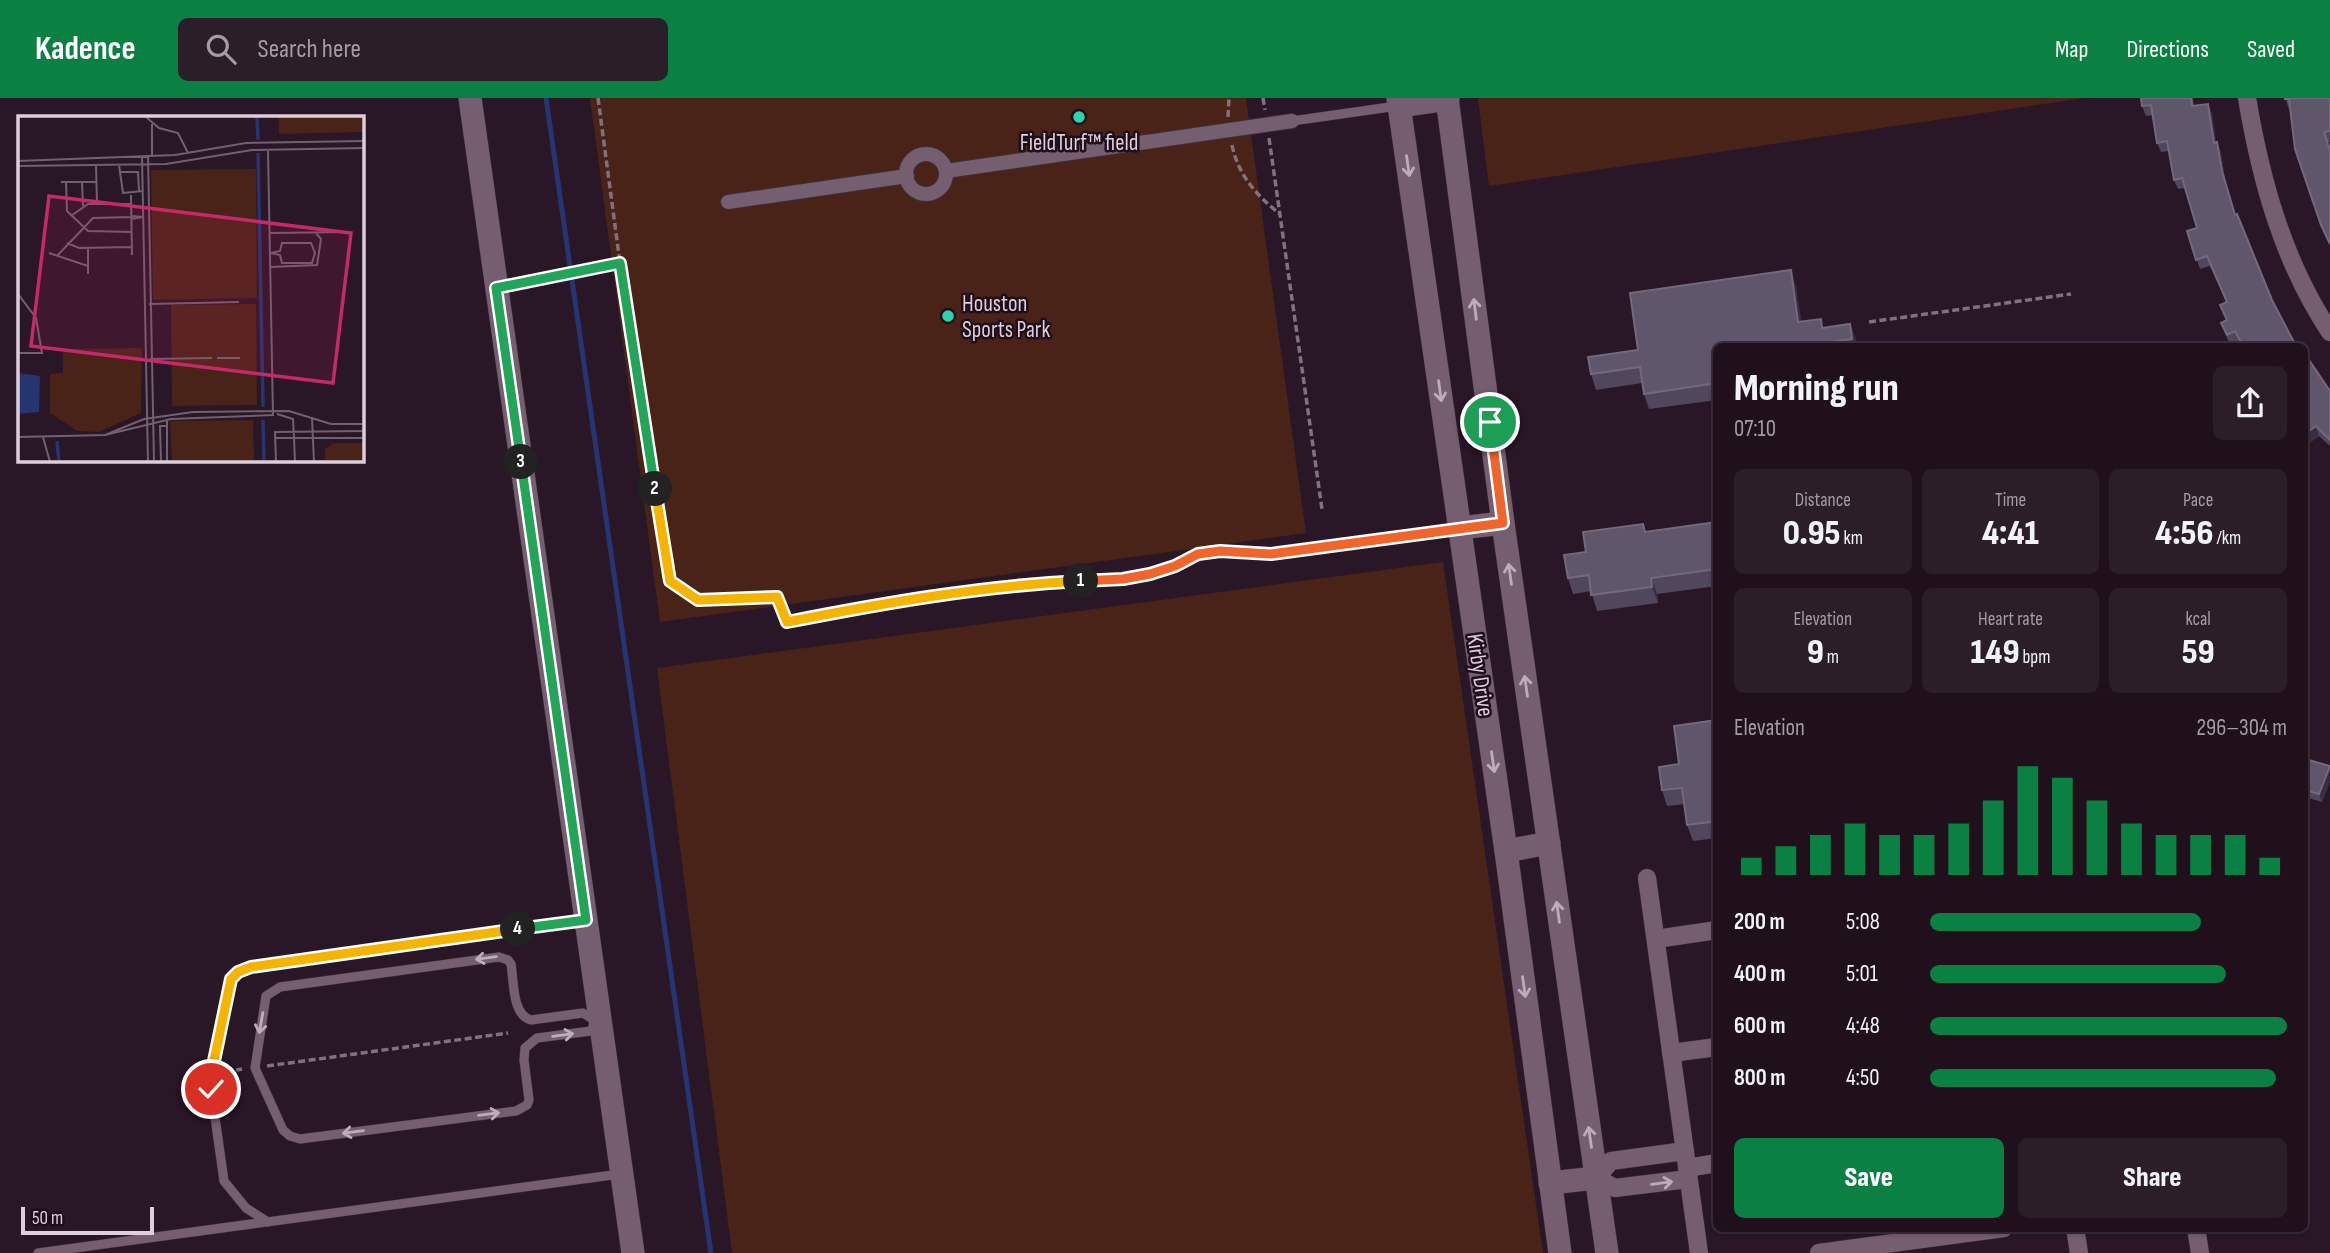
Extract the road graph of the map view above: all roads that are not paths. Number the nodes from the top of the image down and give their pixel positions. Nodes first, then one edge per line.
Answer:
1 (470, 98) edge
2 (2247, 98) edge
3 (1448, 99) edge
4 (1399, 102) edge
5 (1292, 121) joint
6 (946, 171) junction
7 (906, 176) junction
8 (727, 202) dead end
9 (2330, 332) edge
10 (1503, 523) junction
11 (1460, 528) junction
12 (787, 622) road end
13 (1549, 843) junction
14 (1506, 850) junction
15 (1647, 878) dead end
16 (586, 920) junction
17 (1713, 931) edge
18 (1656, 939) junction
19 (597, 1022) junction
20 (1713, 1048) edge
21 (1671, 1053) junction
22 (1713, 1163) edge
23 (1686, 1166) junction
24 (622, 1174) junction
25 (1596, 1178) junction
26 (1550, 1183) junction
27 (268, 1222) junction
28 (1977, 1232) edge
29 (2076, 1232) edge
30 (2197, 1232) edge
31 (1964, 1234) junction
32 (38, 1253) edge
33 (633, 1253) edge
34 (1560, 1253) edge
35 (1607, 1253) edge
36 (1699, 1253) edge
37 (1819, 1253) edge
38 (1966, 1253) edge
39 (2079, 1253) edge
40 (2200, 1253) edge

1 - 16 street
2 - 9 street
3 - 4 street
10 -> 3 street, Kirby Drive
4 - 5 lane
4 -> 11 street, Kirby Drive
5 - 6 street
6 - 7 street
6 - 7 street
7 - 8 street
10 - 11 street
13 -> 10 street, Kirby Drive
11 - 12 lane
11 -> 14 street, Kirby Drive
13 - 14 street
25 -> 13 street, Kirby Drive
14 -> 26 street, Kirby Drive
15 - 18 street
16 - 19 street
16 - 27 lane
17 - 18 street
18 - 21 street
19 -> 19 lane
19 - 24 street
20 - 21 street
21 - 23 street
22 - 23 street
25 -> 23 street
23 - 25 street
23 - 36 street
24 - 27 lane
24 - 33 street
25 - 26 street
25 - 35 street, Kirby Drive
26 - 34 street, Kirby Drive
27 - 32 lane
28 - 31 street
29 - 39 street
30 - 40 street
31 - 37 street
31 - 38 street

